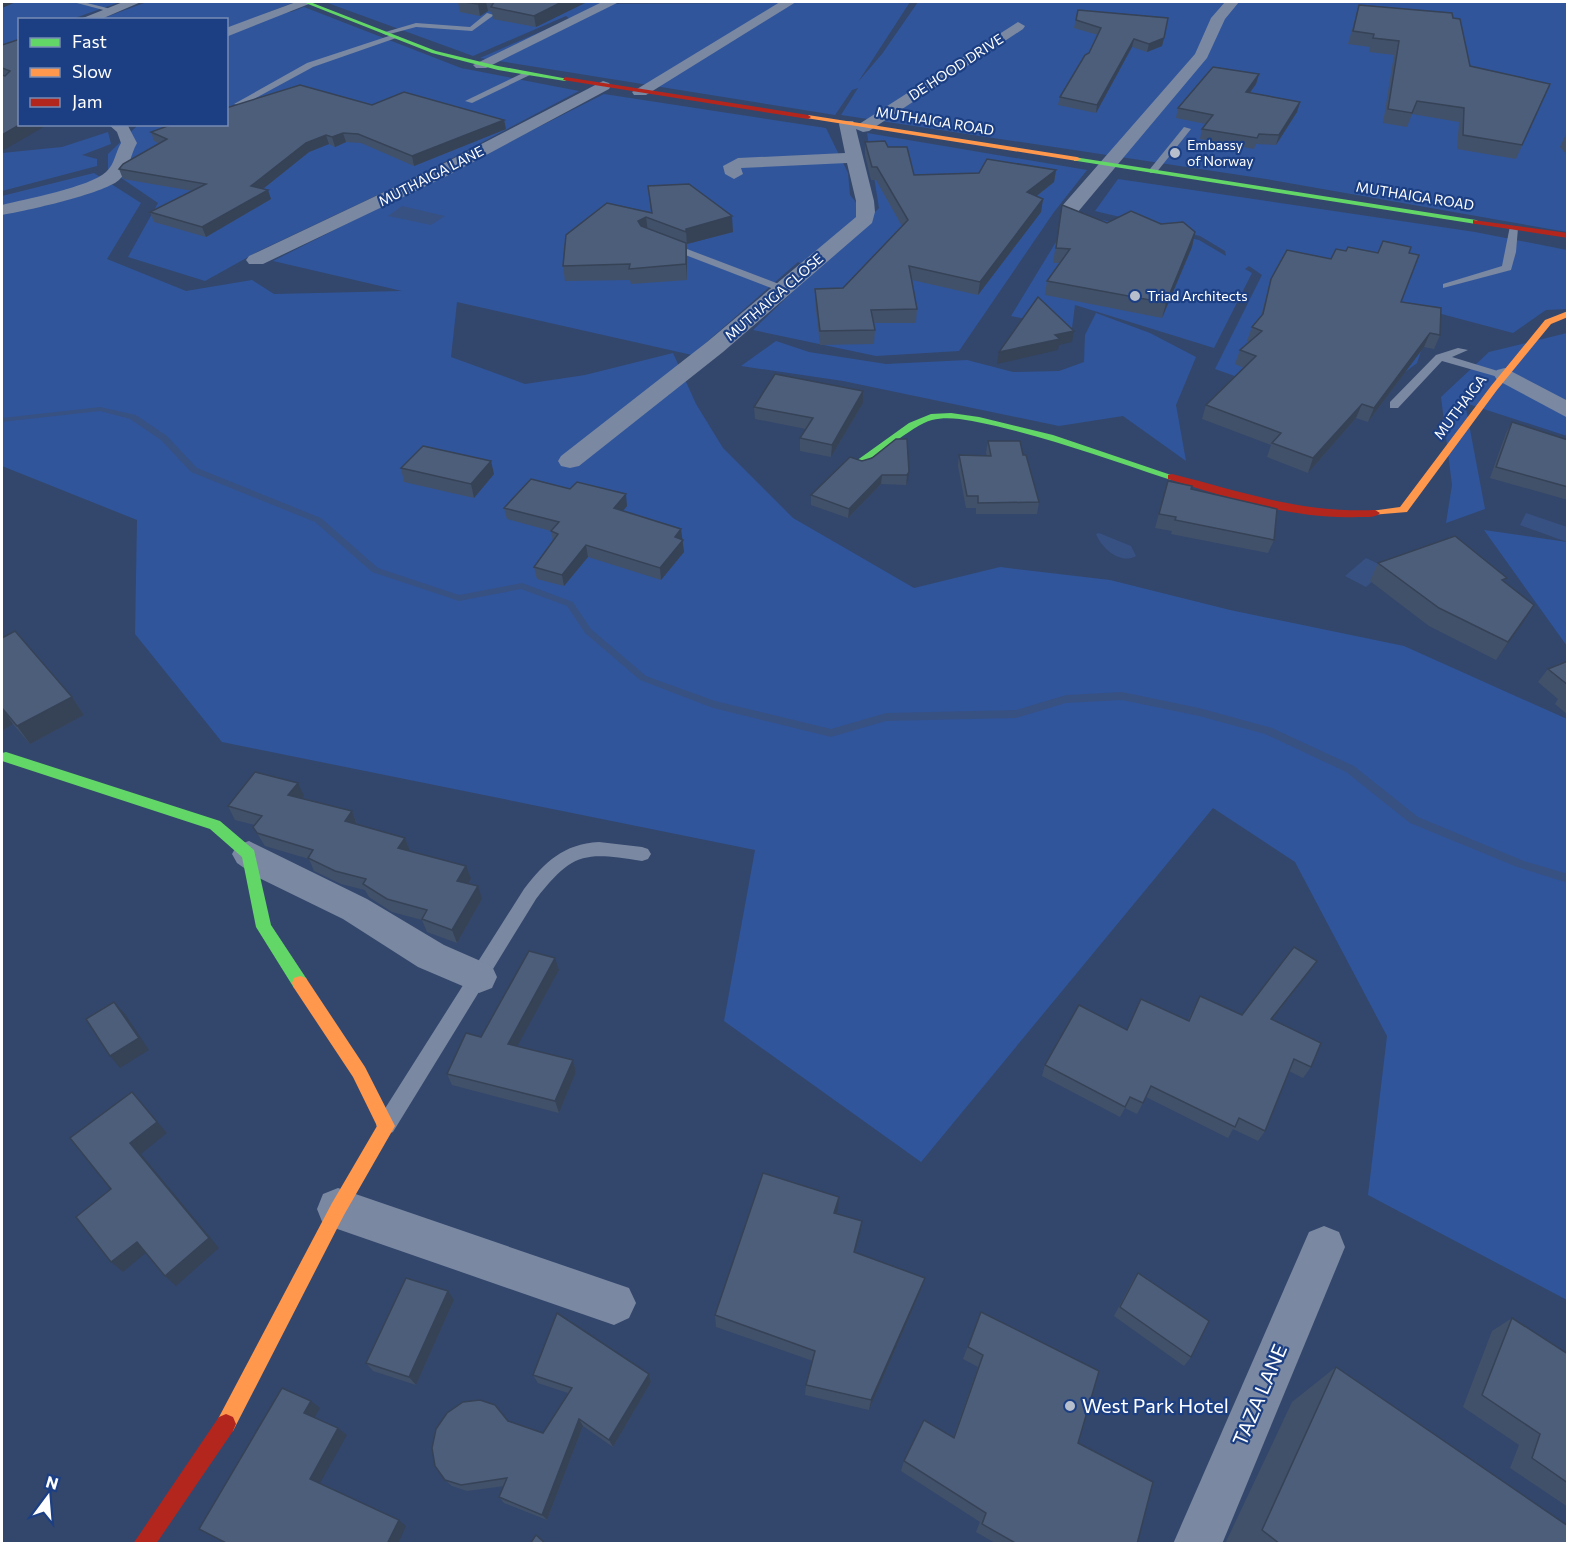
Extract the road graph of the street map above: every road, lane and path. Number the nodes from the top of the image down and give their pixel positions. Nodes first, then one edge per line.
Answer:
1 (76, 2) edge
2 (134, 2) edge
3 (307, 2) edge
4 (612, 2) edge
5 (789, 2) edge
6 (1232, 2) edge
7 (111, 10) junction
8 (490, 15) edge
9 (90, 18) edge
10 (1018, 27) dead end
11 (228, 32) edge
12 (391, 35) junction
13 (481, 65) junction
14 (528, 74) junction
15 (603, 86) junction
16 (640, 92) junction
17 (469, 100) dead end
18 (238, 104) edge
19 (855, 125) junction
20 (119, 126) edge
21 (1187, 129) dead end
22 (853, 158) junction
23 (1110, 164) junction
24 (1153, 171) junction
25 (734, 174) dead end
26 (1070, 209) edge
27 (2, 210) edge
28 (1513, 228) junction
29 (1568, 236) edge
30 (658, 241) edge
31 (256, 260) dead end
32 (1447, 286) dead end
33 (783, 289) junction
34 (1568, 314) edge
35 (1462, 350) dead end
36 (1440, 357) junction
37 (1505, 375) junction
38 (1394, 405) dead end
39 (1568, 411) edge
40 (570, 461) dead end
41 (861, 461) edge
42 (6, 757) dead end
43 (249, 854) junction
44 (642, 854) dead end
45 (479, 976) junction
46 (386, 1126) junction
47 (338, 1209) junction
48 (1324, 1247) dead end
49 (614, 1303) dead end
50 (143, 1544) edge
51 (1197, 1544) edge

1 - 7 lane
2 - 7 street
3 - 11 street
3 - 12 main road, MUTHAIGA ROAD
4 - 13 street
5 - 16 street
6 - 23 street
7 - 9 street
8 - 12 lane
10 - 19 street, DE HOOD DRIVE
12 - 13 main road, MUTHAIGA ROAD
12 - 18 lane
13 - 14 main road, MUTHAIGA ROAD
14 - 15 main road, MUTHAIGA ROAD
14 - 17 lane
15 - 16 main road, MUTHAIGA ROAD
15 - 31 street, MUTHAIGA LANE
16 - 19 main road, MUTHAIGA ROAD
19 - 22 street, MUTHAIGA CLOSE
19 - 23 main road, MUTHAIGA ROAD
20 - 27 street
21 - 24 lane
22 - 25 street
22 - 33 street, MUTHAIGA CLOSE
23 - 24 main road, MUTHAIGA ROAD
23 - 26 street
24 - 28 main road, MUTHAIGA ROAD
28 - 29 main road, MUTHAIGA ROAD
28 - 32 lane
30 - 33 lane
33 - 40 street, MUTHAIGA CLOSE
34 - 37 main road, MUTHAIGA
35 - 36 lane
36 - 37 lane
36 - 38 lane
37 - 39 street
37 - 41 main road, MUTHAIGA
42 - 43 main road
43 - 45 street
43 - 46 main road
44 - 45 lane
45 - 46 lane
46 - 47 main road
47 - 49 street
47 - 50 main road
48 - 51 street, TAZA LANE

